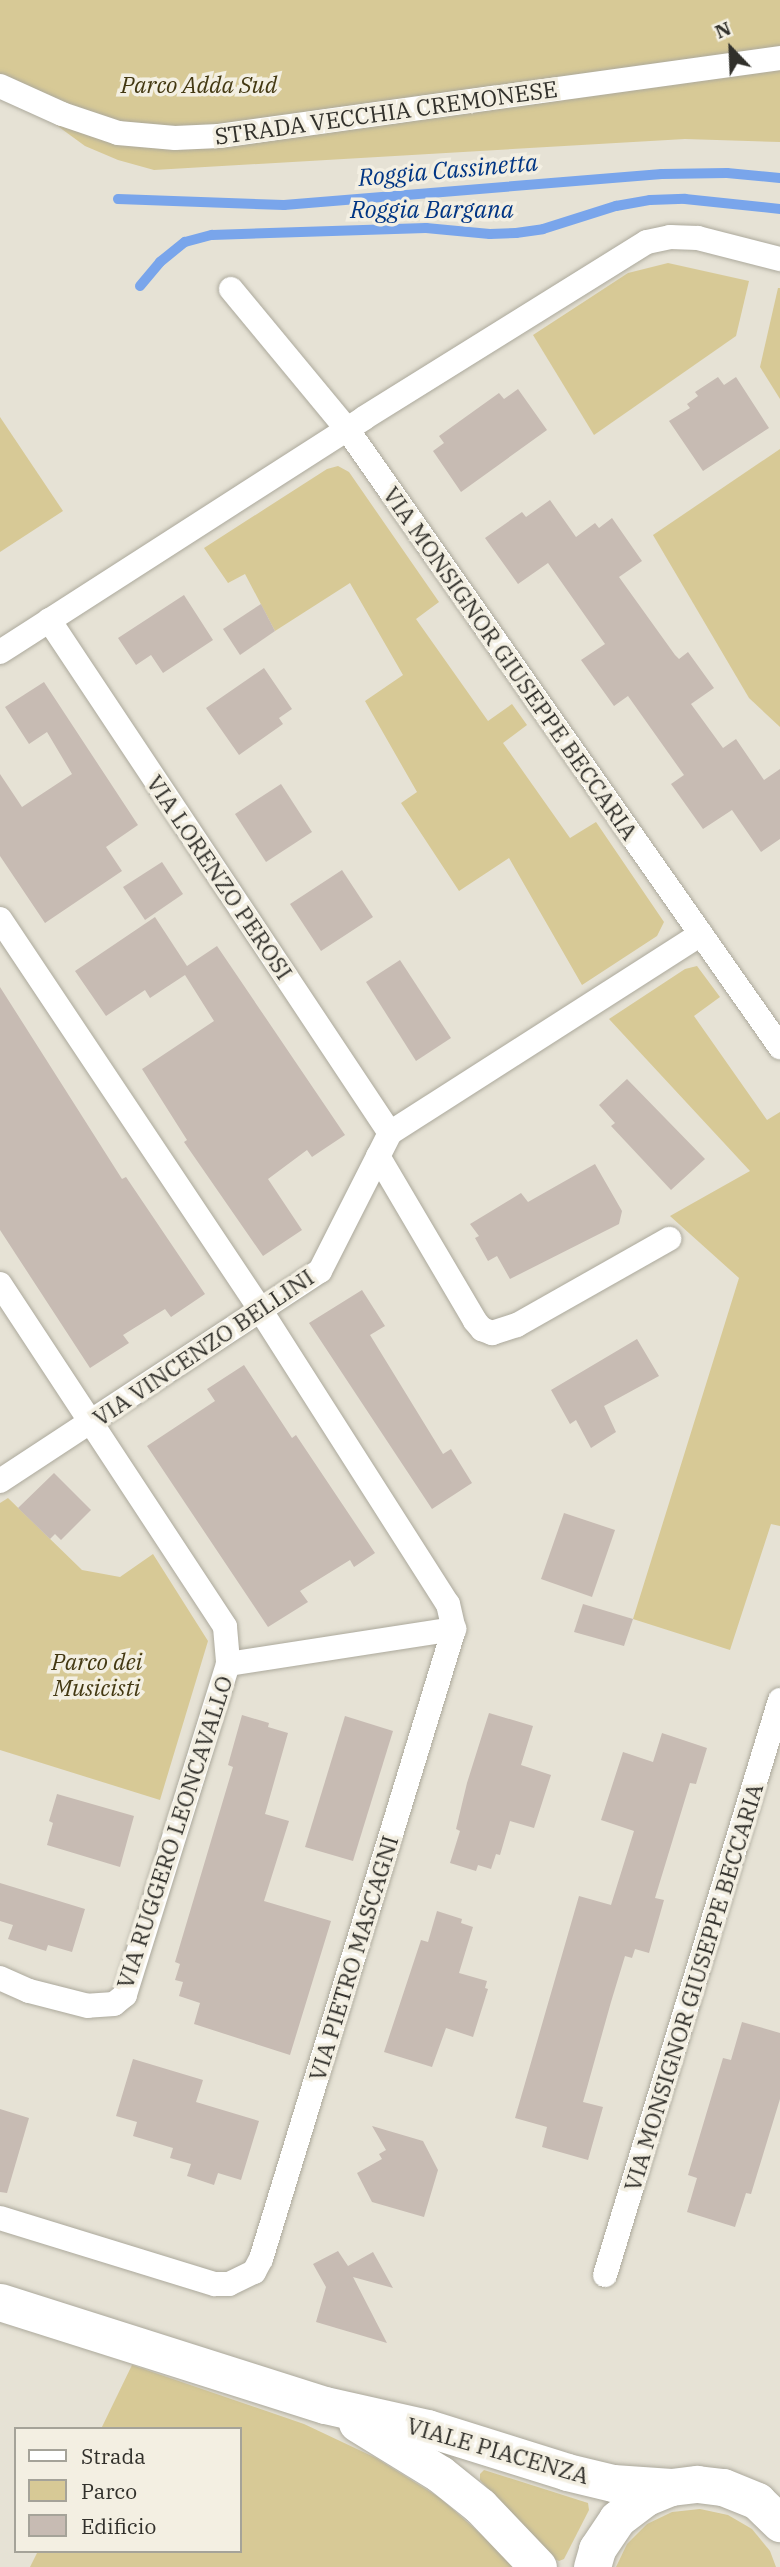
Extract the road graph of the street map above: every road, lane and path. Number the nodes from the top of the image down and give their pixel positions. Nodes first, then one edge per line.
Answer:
1 (780, 58) edge
2 (0, 86) edge
3 (780, 259) edge
4 (231, 289) dead end
5 (347, 429) junction
6 (50, 620) junction
7 (0, 652) edge
8 (0, 919) edge
9 (701, 934) junction
10 (780, 1047) edge
11 (390, 1133) junction
12 (378, 1156) junction
13 (669, 1239) dead end
14 (0, 1284) edge
15 (261, 1311) junction
16 (92, 1421) junction
17 (0, 1481) edge
18 (454, 1629) junction
19 (228, 1664) junction
20 (780, 1700) edge
21 (0, 1978) edge
22 (0, 2218) edge
23 (606, 2275) dead end
24 (0, 2302) edge
25 (326, 2405) junction
26 (671, 2487) junction
27 (780, 2523) edge
28 (538, 2567) edge
29 (592, 2567) edge

1 - 2 street, STRADA VECCHIA CREMONESE
3 - 5 street
4 - 5 street, VIA MONSIGNOR GIUSEPPE BECCARIA
5 - 6 street
5 - 9 street, VIA MONSIGNOR GIUSEPPE BECCARIA
6 - 7 street
6 - 11 street, VIA LORENZO PEROSI
8 - 15 street
9 - 10 street, VIA MONSIGNOR GIUSEPPE BECCARIA
9 - 11 street, VIA VINCENZO BELLINI
11 - 12 street, VIA VINCENZO BELLINI
12 - 13 street
12 - 15 street, VIA VINCENZO BELLINI
14 - 16 street
15 - 16 street, VIA VINCENZO BELLINI
15 - 18 street
16 - 17 street, VIA VINCENZO BELLINI
16 - 19 street
18 - 19 street
18 - 22 street, VIA PIETRO MASCAGNI
19 - 21 street, VIA RUGGERO LEONCAVALLO
20 - 23 street, VIA MONSIGNOR GIUSEPPE BECCARIA
24 - 25 street, VIALE PIACENZA
25 - 26 street, VIALE PIACENZA
25 - 28 street, VIALE PIACENZA
26 - 27 street
26 - 29 street

